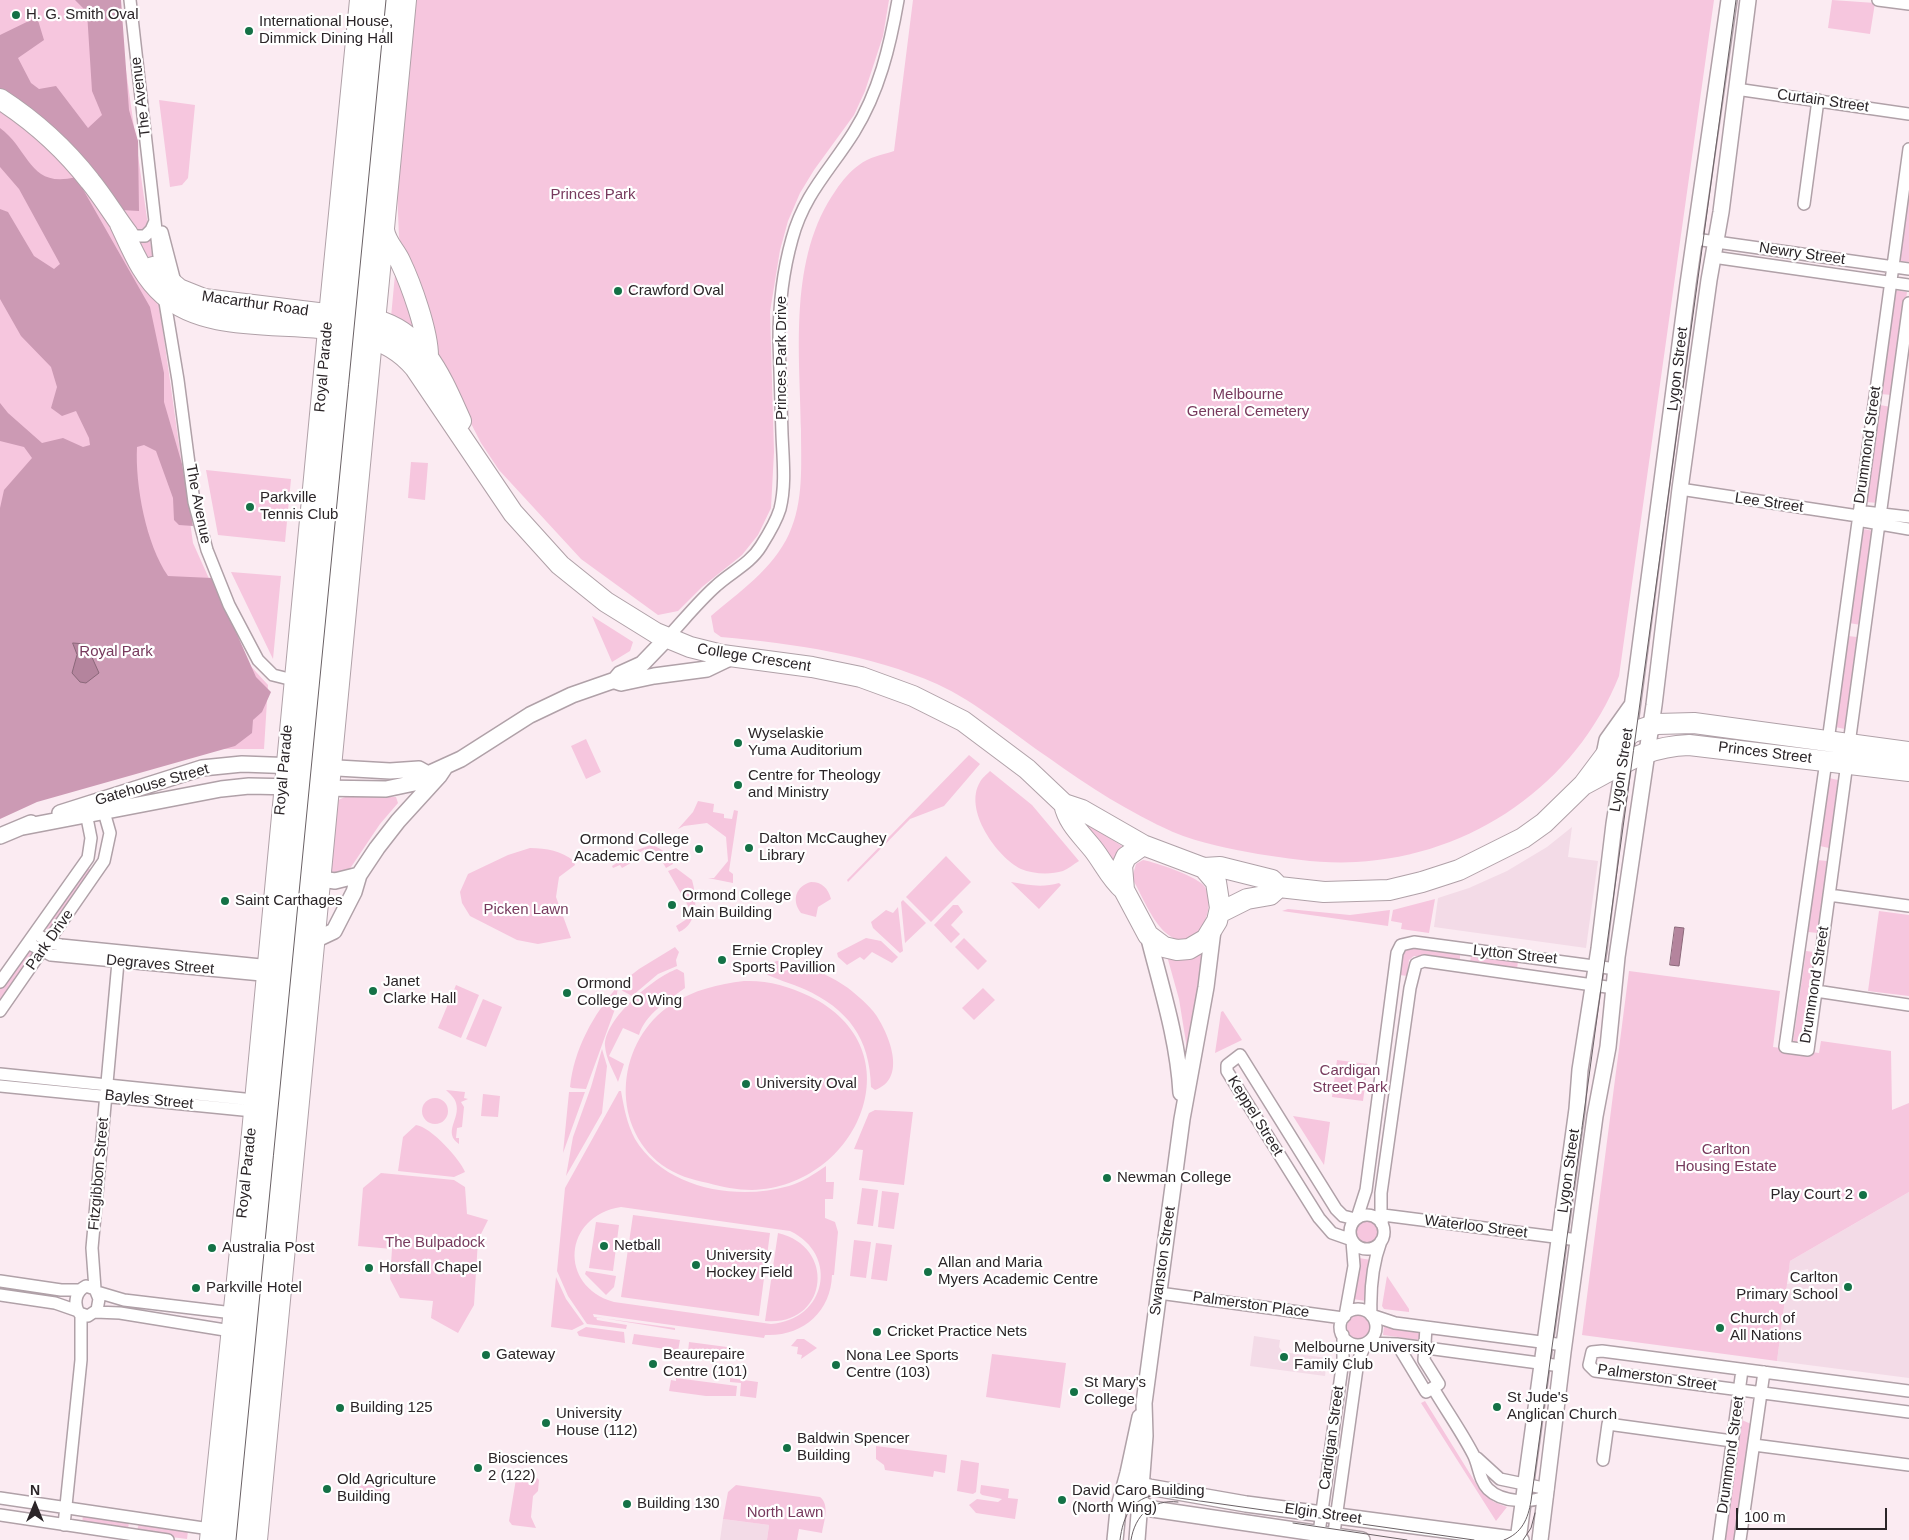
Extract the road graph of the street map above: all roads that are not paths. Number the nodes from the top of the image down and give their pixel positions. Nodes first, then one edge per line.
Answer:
1 (130, 0) edge
2 (360, 0) edge
3 (375, 0) edge
4 (391, 0) edge
5 (406, 0) edge
6 (898, 0) edge
7 (1729, 0) edge
8 (1748, 0) edge
9 (1878, 0) edge
10 (1909, 4) edge
11 (391, 79) junction
12 (1718, 86) junction
13 (1736, 89) junction
14 (0, 99) edge
15 (1818, 100) junction
16 (1909, 114) edge
17 (1909, 148) edge
18 (350, 180) junction
19 (153, 194) junction
20 (1804, 204) dead end
21 (155, 221) junction
22 (122, 227) junction
23 (384, 230) junction
24 (1694, 247) junction
25 (1714, 250) junction
26 (1893, 267) junction
27 (1909, 269) edge
28 (161, 275) junction
29 (1891, 282) junction
30 (1909, 284) edge
31 (172, 292) junction
32 (212, 300) junction
33 (1909, 304) edge
34 (186, 309) junction
35 (351, 326) junction
36 (171, 339) junction
37 (428, 356) junction
38 (482, 470) junction
39 (1662, 486) junction
40 (1680, 489) junction
41 (1858, 516) junction
42 (1879, 518) junction
43 (1909, 518) edge
44 (1909, 529) edge
45 (667, 638) junction
46 (732, 657) junction
47 (615, 680) junction
48 (309, 681) junction
49 (339, 695) junction
50 (1632, 704) junction
51 (1649, 726) junction
52 (1628, 735) junction
53 (1827, 751) junction
54 (1645, 752) junction
55 (1909, 752) edge
56 (1848, 754) junction
57 (1604, 755) junction
58 (1623, 763) junction
59 (308, 767) junction
60 (445, 767) junction
61 (1909, 772) edge
62 (428, 774) junction
63 (1583, 785) junction
64 (306, 788) junction
65 (1064, 804) junction
66 (103, 806) junction
67 (86, 810) junction
68 (0, 836) edge
69 (1143, 845) junction
70 (86, 861) junction
71 (1204, 868) junction
72 (99, 869) junction
73 (359, 875) junction
74 (321, 879) junction
75 (1279, 887) junction
76 (1124, 890) junction
77 (1829, 894) junction
78 (1909, 906) edge
79 (1216, 922) junction
80 (1148, 936) junction
81 (32, 938) junction
82 (315, 940) junction
83 (45, 947) junction
84 (1466, 950) junction
85 (119, 956) junction
86 (1525, 957) junction
87 (1556, 960) junction
88 (1596, 966) junction
89 (1464, 967) junction
90 (1616, 969) junction
91 (281, 972) junction
92 (1522, 974) junction
93 (1553, 978) junction
94 (0, 982) edge
95 (1593, 984) junction
96 (1614, 988) junction
97 (1816, 991) junction
98 (1909, 1005) edge
99 (0, 1011) edge
100 (298, 1044) junction
101 (1385, 1051) junction
102 (1400, 1053) junction
103 (0, 1074) edge
104 (0, 1086) edge
105 (107, 1090) junction
106 (1274, 1110) junction
107 (271, 1112) junction
108 (1182, 1119) junction
109 (1257, 1120) junction
110 (1373, 1136) junction
111 (1389, 1138) junction
112 (256, 1155) junction
113 (1356, 1218) junction
114 (1382, 1224) junction
115 (1560, 1238) junction
116 (1352, 1240) junction
117 (1578, 1240) junction
118 (1381, 1241) junction
119 (92, 1248) junction
120 (0, 1281) edge
121 (81, 1290) junction
122 (96, 1291) junction
123 (1159, 1293) junction
124 (0, 1295) edge
125 (156, 1305) junction
126 (95, 1312) junction
127 (79, 1313) junction
128 (233, 1313) junction
129 (1371, 1315) junction
130 (1344, 1316) junction
131 (154, 1318) junction
132 (1426, 1327) junction
133 (231, 1331) junction
134 (1343, 1335) junction
135 (1366, 1343) junction
136 (1546, 1343) junction
137 (1397, 1344) junction
138 (1564, 1345) junction
139 (1424, 1348) junction
140 (82, 1360) junction
141 (1543, 1363) junction
142 (1561, 1366) junction
143 (1742, 1370) junction
144 (1764, 1372) junction
145 (1433, 1388) junction
146 (1740, 1390) junction
147 (1909, 1391) edge
148 (1761, 1393) junction
149 (1909, 1412) edge
150 (1736, 1415) junction
151 (1758, 1418) junction
152 (1732, 1441) junction
153 (1754, 1445) junction
154 (1473, 1453) junction
155 (1603, 1460) dead end
156 (1909, 1465) edge
157 (1526, 1483) junction
158 (1130, 1484) junction
159 (1547, 1492) junction
160 (0, 1498) edge
161 (1524, 1501) junction
162 (1140, 1502) junction
163 (66, 1508) junction
164 (1321, 1514) junction
165 (0, 1515) edge
166 (1336, 1516) junction
167 (134, 1518) junction
168 (64, 1525) junction
169 (132, 1535) junction
170 (232, 1535) edge
171 (1326, 1537) edge
172 (168, 1540) edge
173 (1115, 1540) edge
174 (1137, 1540) edge
175 (1362, 1540) edge
176 (1519, 1540) edge
177 (1540, 1540) edge
178 (1719, 1540) edge
179 (1740, 1540) edge

1 - 19 street, The Avenue
2 - 18 highway, Royal Parade
3 - 18 highway, Royal Parade
4 - 11 highway, Royal Parade
5 - 11 highway, Royal Parade
6 - 45 street, Princes Park Drive
7 - 12 street, Lygon Street
8 - 13 street, Lygon Street
9 - 10 street
11 - 23 highway, Royal Parade
11 - 35 highway, Royal Parade
12 - 13 street
12 - 24 street, Lygon Street
13 - 15 street, Curtain Street
13 - 25 street, Lygon Street
14 - 22 highway, Macarthur Road
15 - 16 street, Curtain Street
15 - 20 street
17 - 26 street, Drummond Street
18 - 35 highway, Royal Parade
19 - 21 street, The Avenue
19 - 31 street, The Avenue
21 - 22 street
21 - 28 street, The Avenue
22 - 28 highway, Macarthur Road
22 - 31 highway, Macarthur Road
23 - 35 highway, Royal Parade
23 - 37 highway
24 - 25 street
24 - 39 street, Lygon Street
25 - 26 street, Newry Street
25 - 29 street, Newry Street
25 - 40 street, Lygon Street
26 - 27 street, Newry Street
26 - 29 street, Drummond Street
28 - 31 highway, Macarthur Road
29 - 30 street, Newry Street
29 - 41 street, Drummond Street
31 - 32 highway, Macarthur Road
31 - 34 highway, Macarthur Road
31 - 36 street, The Avenue
32 - 34 highway
32 - 35 highway, Macarthur Road
33 - 42 street, Drummond Street
34 - 35 highway, Macarthur Road
34 - 36 street
35 - 37 highway
35 - 38 highway
35 - 48 main road, Royal Parade
35 - 48 main road, Royal Parade
35 - 49 main road, Royal Parade
36 - 48 street, The Avenue
37 - 38 highway
38 - 45 highway, College Crescent
39 - 40 street
39 - 50 street, Lygon Street
40 - 41 street, Lee Street
40 - 51 street, Lygon Street
41 - 42 street, Lee Street
41 - 53 street, Drummond Street
42 - 43 street, Lee Street
42 - 44 street, Lee Street
42 - 56 street, Drummond Street
45 - 46 highway, College Crescent
45 - 47 street
46 - 47 street
46 - 65 highway, College Crescent
47 - 60 street
48 - 49 main road
48 - 59 main road, Royal Parade
48 - 59 main road, Royal Parade
49 - 59 main road, Royal Parade
50 - 52 street, Lygon Street
50 - 57 street
51 - 52 highway, Princes Street
51 - 53 highway, Princes Street
51 - 54 street, Lygon Street
52 - 57 highway, Princes Street
52 - 58 street, Lygon Street
53 - 54 highway, Princes Street
53 - 56 highway, Princes Street
53 - 97 street, Drummond Street
54 - 58 highway, Princes Street
54 - 90 street, Lygon Street
55 - 56 highway, Princes Street
56 - 61 highway, Princes Street
56 - 77 street, Drummond Street
57 - 63 highway, Princes Street
58 - 63 highway, Princes Street
58 - 88 street, Lygon Street
59 - 62 street
59 - 64 main road, Royal Parade
59 - 64 main road, Royal Parade
59 - 66 street, Gatehouse Street
60 - 62 street
60 - 73 street
62 - 64 street
63 - 75 highway
64 - 66 street, Gatehouse Street
64 - 74 main road, Royal Parade
64 - 91 main road, Royal Parade
64 - 91 main road, Royal Parade
65 - 69 highway, College Crescent
65 - 76 highway, College Crescent
66 - 67 street, Gatehouse Street
66 - 72 street, Park Drive
67 - 68 street, Gatehouse Street
67 - 70 street, Park Drive
69 - 71 highway
69 - 76 highway
70 - 72 street
70 - 81 street, Park Drive
71 - 75 highway
71 - 79 highway
72 - 83 street, Park Drive
73 - 74 street
73 - 82 street
74 - 82 main road, Royal Parade
75 - 79 highway
76 - 80 highway
77 - 78 street
77 - 97 street, Drummond Street
79 - 80 highway
79 - 108 street, Swanston Street
80 - 108 street, Swanston Street
81 - 83 street, Degraves Street
81 - 94 street, Park Drive
82 - 100 main road, Royal Parade
83 - 85 street, Degraves Street
83 - 99 street, Park Drive
84 - 86 street, Lytton Street
84 - 89 street
84 - 101 street, Lytton Street
85 - 91 street, Degraves Street
85 - 105 street, Fitzgibbon Street
86 - 87 street, Lytton Street
86 - 92 street
87 - 88 street, Lytton Street
87 - 93 street
88 - 90 street, Lytton Street
88 - 95 street, Lygon Street
89 - 92 street, Lytton Street
89 - 102 street, Lytton Street
90 - 96 street, Lygon Street
91 - 100 main road, Royal Parade
91 - 107 main road, Royal Parade
92 - 93 street, Lytton Street
93 - 95 street, Lytton Street
95 - 96 street, Lytton Street
95 - 115 street, Lygon Street
96 - 117 street, Lygon Street
97 - 98 street
100 - 107 main road, Royal Parade
101 - 102 street
101 - 110 street
102 - 111 street
103 - 105 street, Bayles Street
104 - 105 street, Bayles Street
105 - 107 street, Bayles Street
105 - 119 street, Fitzgibbon Street
106 - 109 street
106 - 109 street, Keppel Street
106 - 113 street, Keppel Street
107 - 112 main road, Royal Parade
107 - 170 main road, Royal Parade
108 - 123 street, Swanston Street
109 - 116 street, Keppel Street
110 - 111 street
110 - 113 street
111 - 114 street
112 - 128 main road, Royal Parade
112 - 170 main road, Royal Parade
113 - 114 street
113 - 116 street
114 - 115 street, Waterloo Street
114 - 118 street
115 - 117 street, Waterloo Street
115 - 136 street, Lygon Street
116 - 118 street
116 - 130 street
117 - 138 street, Lygon Street
118 - 129 street
119 - 121 street, Fitzgibbon Street
119 - 122 street, Fitzgibbon Street
120 - 121 street
121 - 122 street
121 - 127 street
122 - 125 street
122 - 126 street
123 - 130 street, Palmerston Place
123 - 158 street, Swanston Street
124 - 127 street
125 - 128 street
125 - 131 street
126 - 127 street
126 - 131 street
126 - 140 street
127 - 140 street
128 - 133 main road, Royal Parade
129 - 130 street
129 - 132 street
129 - 135 street
130 - 134 street
131 - 133 street
132 - 136 street
132 - 139 street
133 - 170 main road, Royal Parade
134 - 135 street
134 - 164 street, Cardigan Street
135 - 137 street
135 - 166 street, Cardigan Street
136 - 138 street
136 - 141 street, Lygon Street
137 - 139 street
137 - 145 street
138 - 142 street, Lygon Street
139 - 141 street
139 - 145 street
140 - 163 street
141 - 142 street
141 - 157 street, Lygon Street
142 - 159 street, Lygon Street
143 - 144 street, Palmerston Street
143 - 146 street, Drummond Street
143 - 146 street, Palmerston Street
144 - 147 street, Palmerston Street
144 - 148 street, Drummond Street
145 - 154 street
146 - 148 street, Palmerston Street
146 - 150 street, Drummond Street
148 - 149 street, Palmerston Street
148 - 151 street, Drummond Street
150 - 151 street
150 - 152 street, Drummond Street
151 - 153 street, Drummond Street
152 - 155 street
152 - 178 street, Drummond Street
153 - 156 street
153 - 179 street, Drummond Street
154 - 157 street
154 - 161 street
157 - 159 street
157 - 161 street, Lygon Street
158 - 162 street, Swanston Street
158 - 164 street, Elgin Street
158 - 173 street, Swanston Street
159 - 161 street
159 - 177 street, Lygon Street
160 - 163 street
161 - 176 street, Lygon Street
162 - 171 street, Elgin Street
162 - 174 street, Swanston Street
163 - 167 street
163 - 168 street
164 - 166 street, Elgin Street
164 - 171 street, Cardigan Street
165 - 168 street
166 - 171 street, Cardigan Street
166 - 176 street, Elgin Street
167 - 169 street
167 - 170 street
168 - 169 street
169 - 172 street
171 - 175 street, Elgin Street

